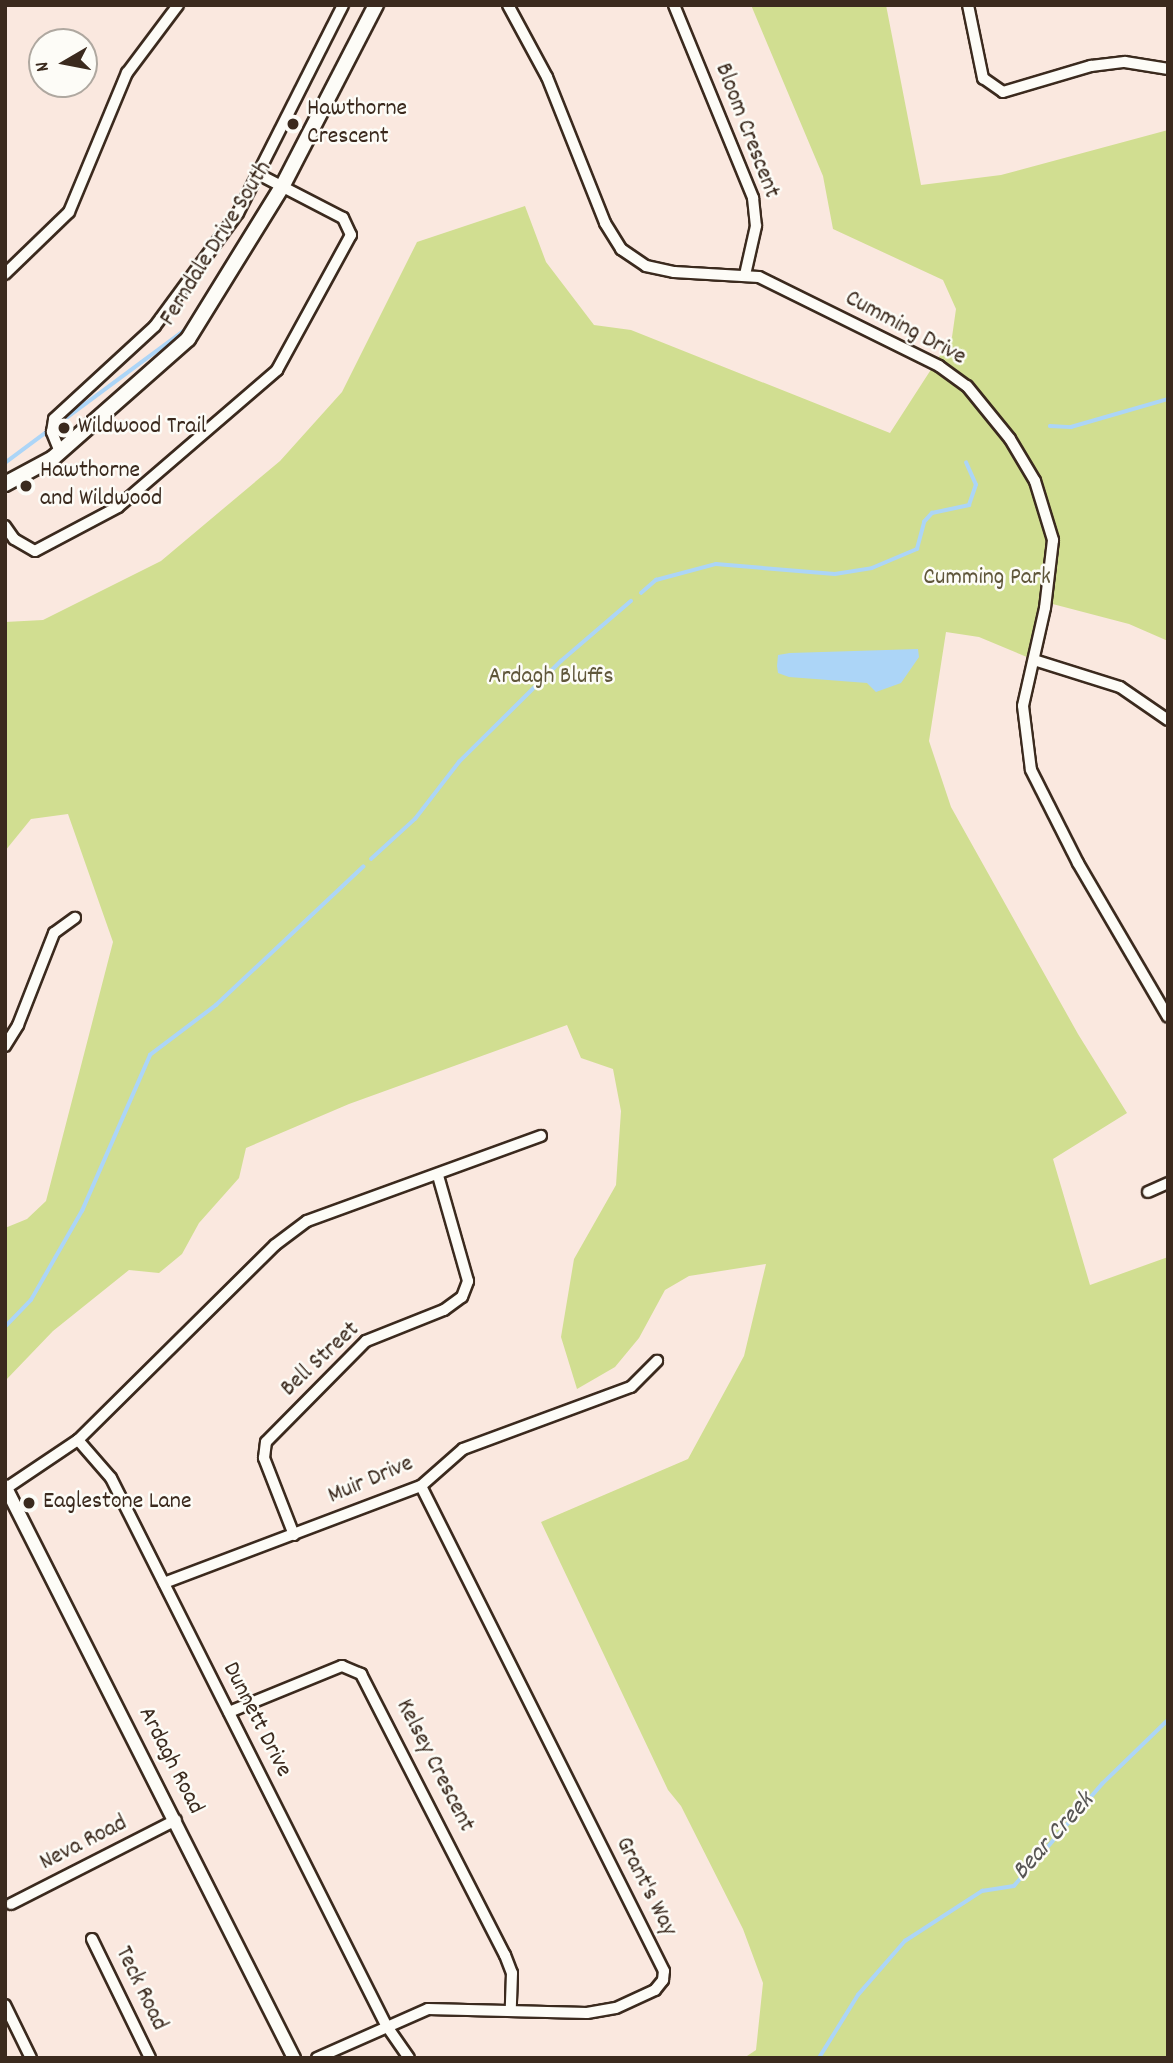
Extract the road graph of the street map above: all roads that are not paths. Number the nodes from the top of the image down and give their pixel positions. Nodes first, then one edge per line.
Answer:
1 (178, 5) edge
2 (343, 5) edge
3 (376, 5) edge
4 (508, 5) edge
5 (674, 5) edge
6 (968, 5) edge
7 (1168, 69) edge
8 (258, 174) junction
9 (284, 185) junction
10 (5, 274) edge
11 (745, 275) junction
12 (60, 452) junction
13 (5, 484) edge
14 (5, 526) edge
15 (1034, 660) junction
16 (1168, 720) edge
17 (75, 918) dead end
18 (1168, 1017) edge
19 (5, 1046) edge
20 (541, 1136) dead end
21 (438, 1176) junction
22 (1168, 1183) edge
23 (1148, 1192) dead end
24 (657, 1362) dead end
25 (78, 1440) junction
26 (421, 1486) junction
27 (6, 1488) edge
28 (294, 1535) junction
29 (164, 1583) junction
30 (229, 1712) junction
31 (176, 1820) junction
32 (11, 1905) dead end
33 (92, 1939) dead end
34 (5, 2005) edge
35 (511, 2011) junction
36 (386, 2025) junction
37 (31, 2058) edge
38 (150, 2058) edge
39 (294, 2058) edge
40 (317, 2058) edge
41 (409, 2058) edge

1 - 10 street
2 - 8 street
3 - 9 main road, Ferndale Drive South
4 - 11 street, Cumming Drive
5 - 11 street, Bloom Crescent
6 - 7 street
8 - 9 street
8 - 12 street
9 - 12 main road, Ferndale Drive South
9 - 14 street
11 - 15 street, Cumming Drive
12 - 13 main road, Ferndale Drive South
15 - 16 street
15 - 18 street, Cumming Drive
17 - 19 street
20 - 21 street
21 - 25 street
21 - 28 street, Bell Street
22 - 23 street
24 - 26 street, Muir Drive
25 - 27 street
25 - 29 street, Dunnett Drive
26 - 28 street, Muir Drive
26 - 35 street, Grant's Way
27 - 31 street, Ardagh Road
28 - 29 street, Muir Drive
29 - 30 street, Dunnett Drive
30 - 35 street, Kelsey Crescent
30 - 36 street, Dunnett Drive
31 - 32 street, Neva Road
31 - 39 street, Ardagh Road
33 - 38 street, Teck Road
34 - 37 street
35 - 36 street, Grant's Way
36 - 40 street, Grant's Way
36 - 41 street, Dunnett Drive

